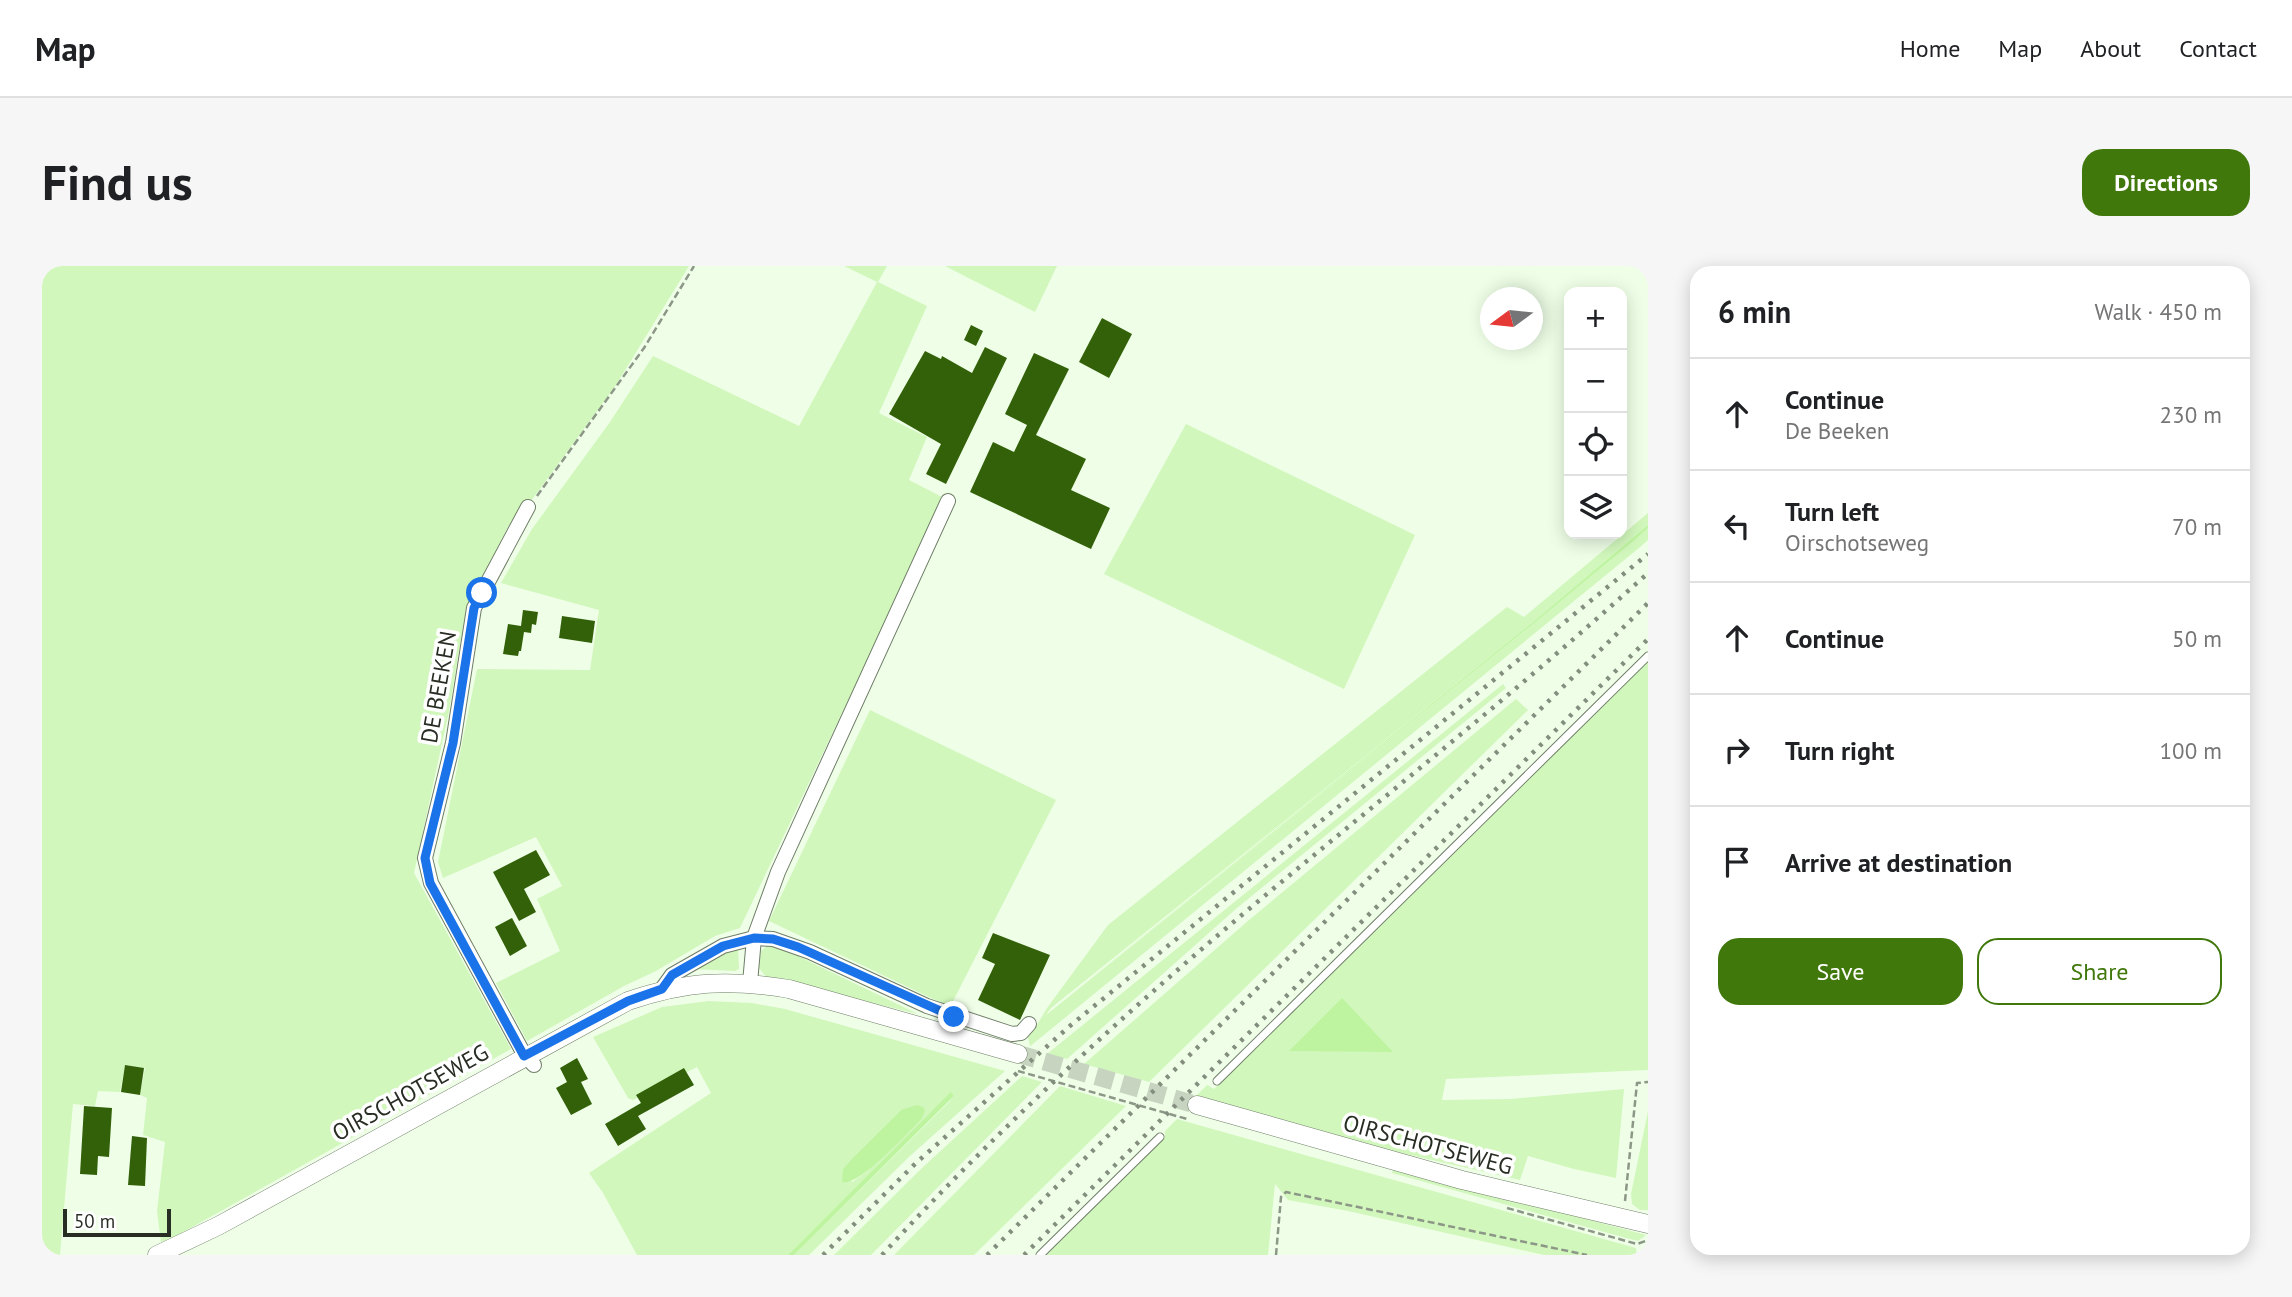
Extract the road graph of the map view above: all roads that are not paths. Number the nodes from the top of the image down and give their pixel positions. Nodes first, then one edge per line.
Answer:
1 (948, 501) dead end
2 (528, 507) road end
3 (1648, 656) edge
4 (754, 938) junction
5 (750, 983) junction
6 (662, 989) junction
7 (1029, 1024) dead end
8 (529, 1060) junction
9 (1016, 1062) tunnel mouth
10 (1217, 1082) dead end
11 (1193, 1112) tunnel mouth
12 (1160, 1137) dead end
13 (1648, 1224) edge
14 (157, 1255) edge
15 (1040, 1255) edge

1 - 4 street
2 - 8 street, DE BEEKEN
3 - 10 lane
4 - 5 street
4 - 6 street
4 - 7 street
5 - 6 street, OIRSCHOTSEWEG
5 - 9 street, OIRSCHOTSEWEG
6 - 8 street, OIRSCHOTSEWEG
8 - 14 street, OIRSCHOTSEWEG
11 - 13 street, OIRSCHOTSEWEG
12 - 15 lane

